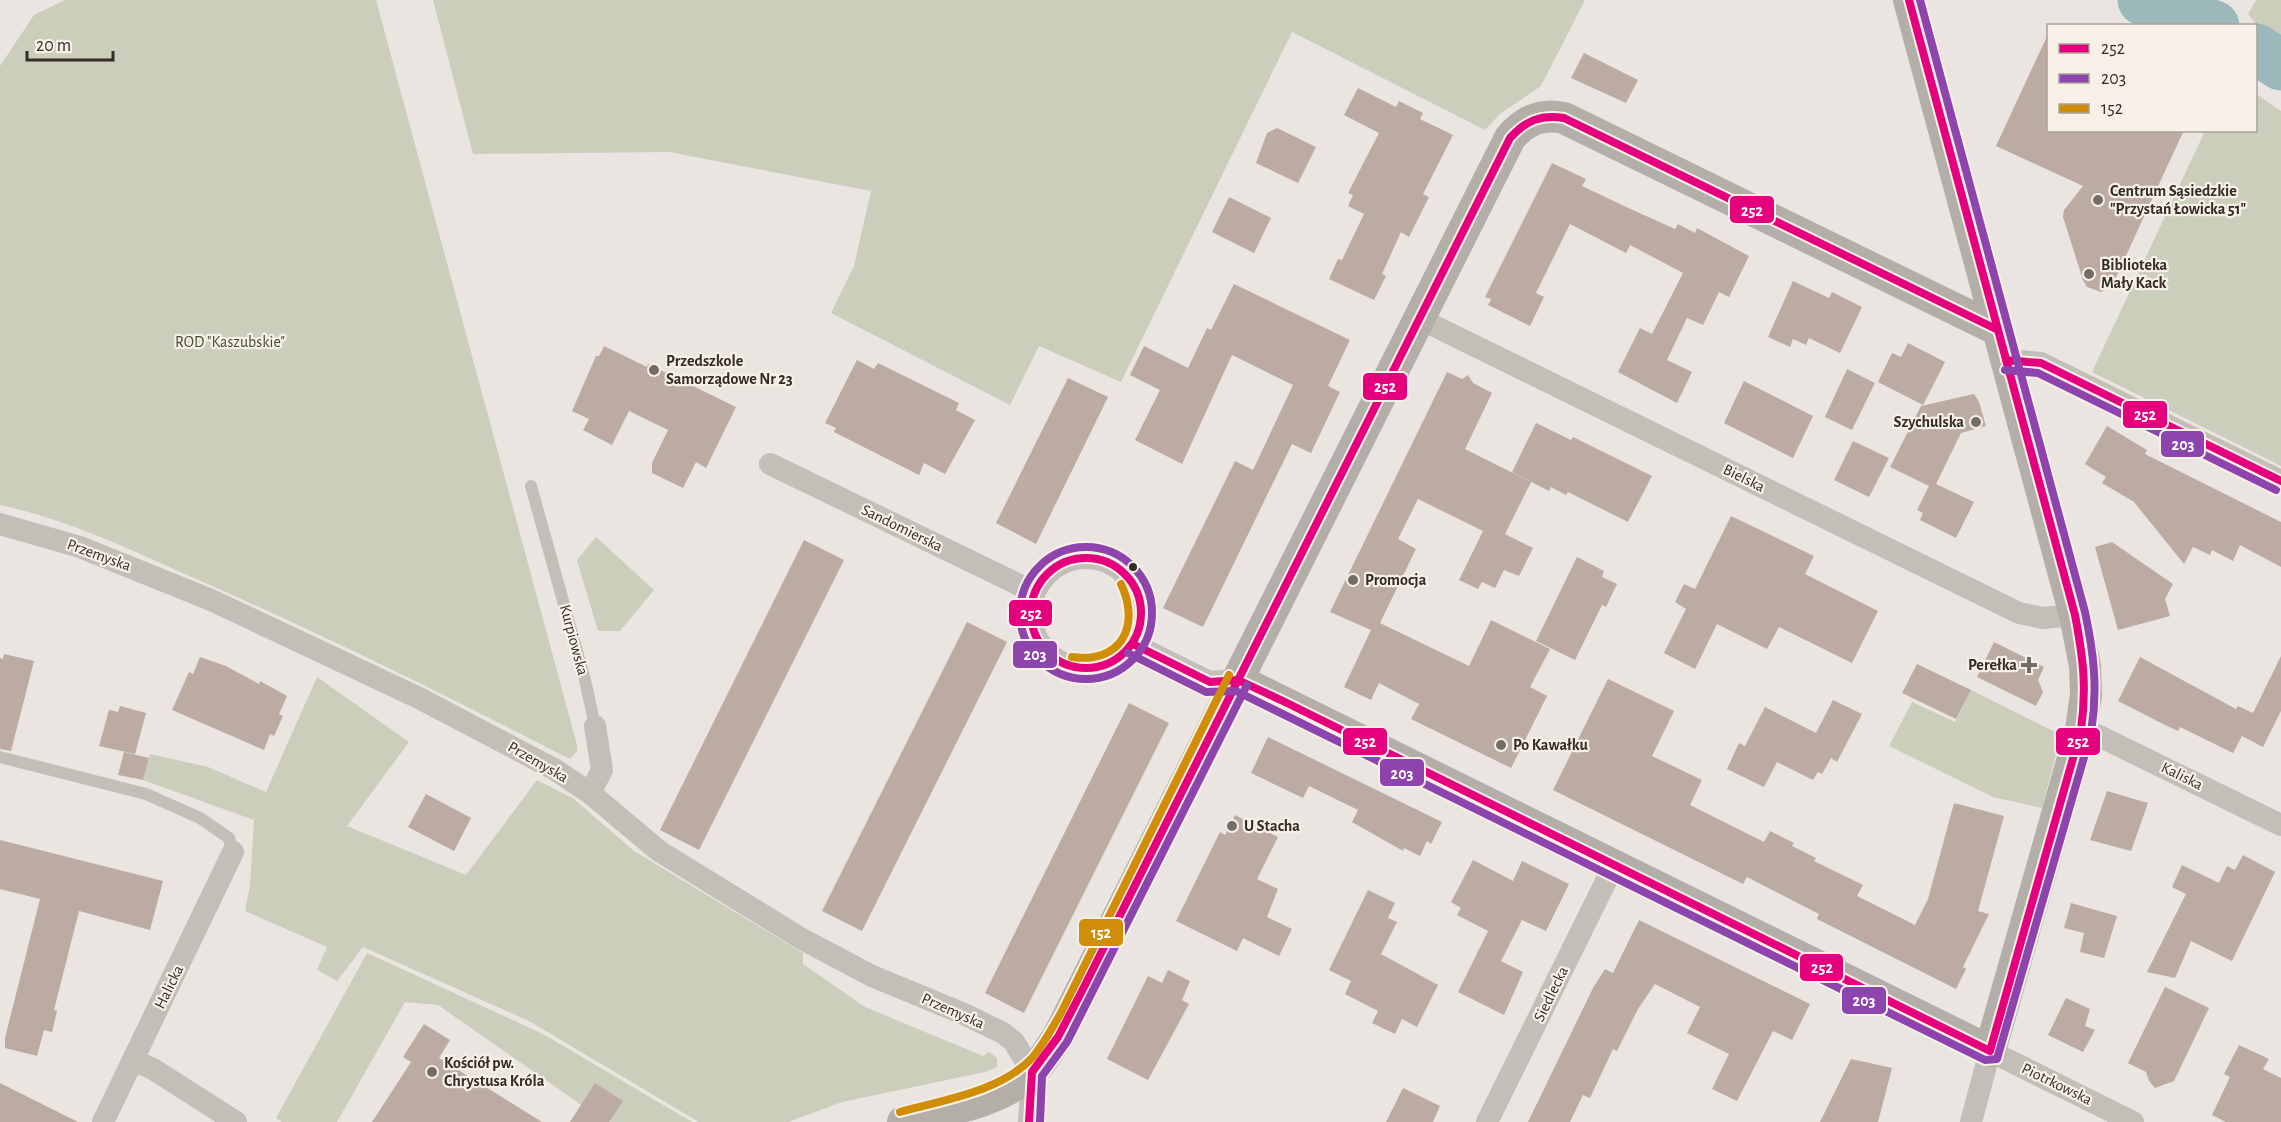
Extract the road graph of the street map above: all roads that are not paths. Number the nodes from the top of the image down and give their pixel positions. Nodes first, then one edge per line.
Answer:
1 (1909, 0) edge
2 (1418, 318) junction
3 (1998, 330) junction
4 (2006, 360) junction
5 (770, 464) dead end
6 (2281, 481) edge
7 (531, 486) dead end
8 (0, 524) edge
9 (1034, 591) junction
10 (2075, 615) junction
11 (1133, 644) junction
12 (1238, 680) junction
13 (595, 726) joint
14 (2081, 730) junction
15 (0, 757) edge
16 (590, 793) junction
17 (2281, 825) edge
18 (233, 852) joint
19 (1614, 867) junction
20 (1990, 1051) junction
21 (133, 1059) junction
22 (1032, 1072) junction
23 (104, 1122) edge
24 (236, 1122) edge
25 (903, 1122) edge
26 (1029, 1122) edge
27 (1487, 1122) edge
28 (1971, 1122) edge
29 (2133, 1122) edge

1 - 3 street
2 - 3 street
2 - 10 street, Bielska
2 - 12 street
3 - 4 street
4 - 6 street
4 - 10 street
5 - 9 street, Sandomierska
7 - 13 lane, Kurpiowska
8 - 16 street, Przemyska
9 - 11 street
9 - 11 street
10 - 14 street
11 - 12 street
12 - 19 street, Piotrkowska
12 - 22 street
13 - 16 street, Kurpiowska
14 - 17 street, Kaliska
14 - 20 street
15 - 18 lane
16 - 22 street, Przemyska
18 - 21 street, Halicka
19 - 20 street, Piotrkowska
19 - 27 street, Siedlecka
20 - 28 street
20 - 29 street, Piotrkowska
21 - 23 street, Halicka
21 - 24 street
22 - 25 street
22 - 26 street

